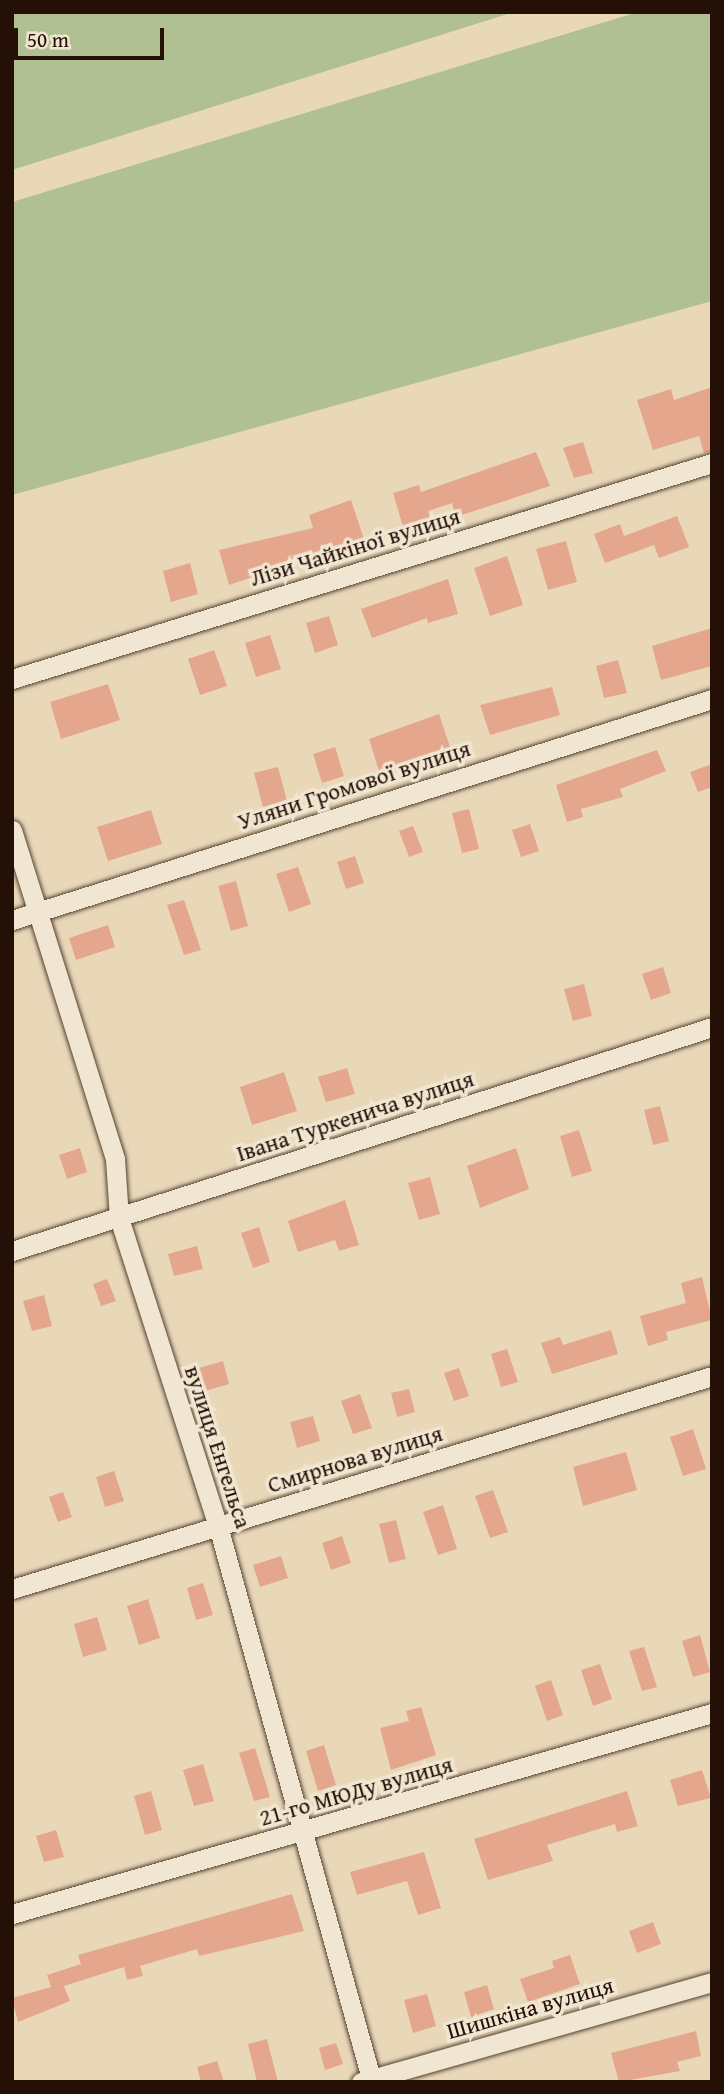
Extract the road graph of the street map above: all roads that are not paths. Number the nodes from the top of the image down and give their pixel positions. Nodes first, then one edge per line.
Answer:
1 (712, 463) edge
2 (12, 679) edge
3 (712, 699) edge
4 (12, 830) edge
5 (39, 911) junction
6 (12, 920) edge
7 (712, 1027) edge
8 (119, 1218) junction
9 (12, 1251) edge
10 (712, 1376) edge
11 (218, 1527) junction
12 (12, 1590) edge
13 (712, 1713) edge
14 (307, 1831) junction
15 (12, 1914) edge
16 (712, 1982) edge
17 (368, 2081) edge

1 - 2 street, Лізи Чайкіної вулиця
3 - 5 street, Уляни Громової вулиця
4 - 5 street, вулиця Енгельса
5 - 6 street, Уляни Громової вулиця
5 - 8 street, вулиця Енгельса
7 - 8 street, Івана Туркенича вулиця
8 - 9 street, Івана Туркенича вулиця
8 - 11 street, вулиця Енгельса
10 - 11 street, Смирнова вулиця
11 - 12 street, Смирнова вулиця
11 - 14 street, вулиця Енгельса
13 - 14 street, 21-го МЮДу вулиця
14 - 15 street, 21-го МЮДу вулиця
14 - 17 street, вулиця Енгельса
16 - 17 street, Шишкіна вулиця

